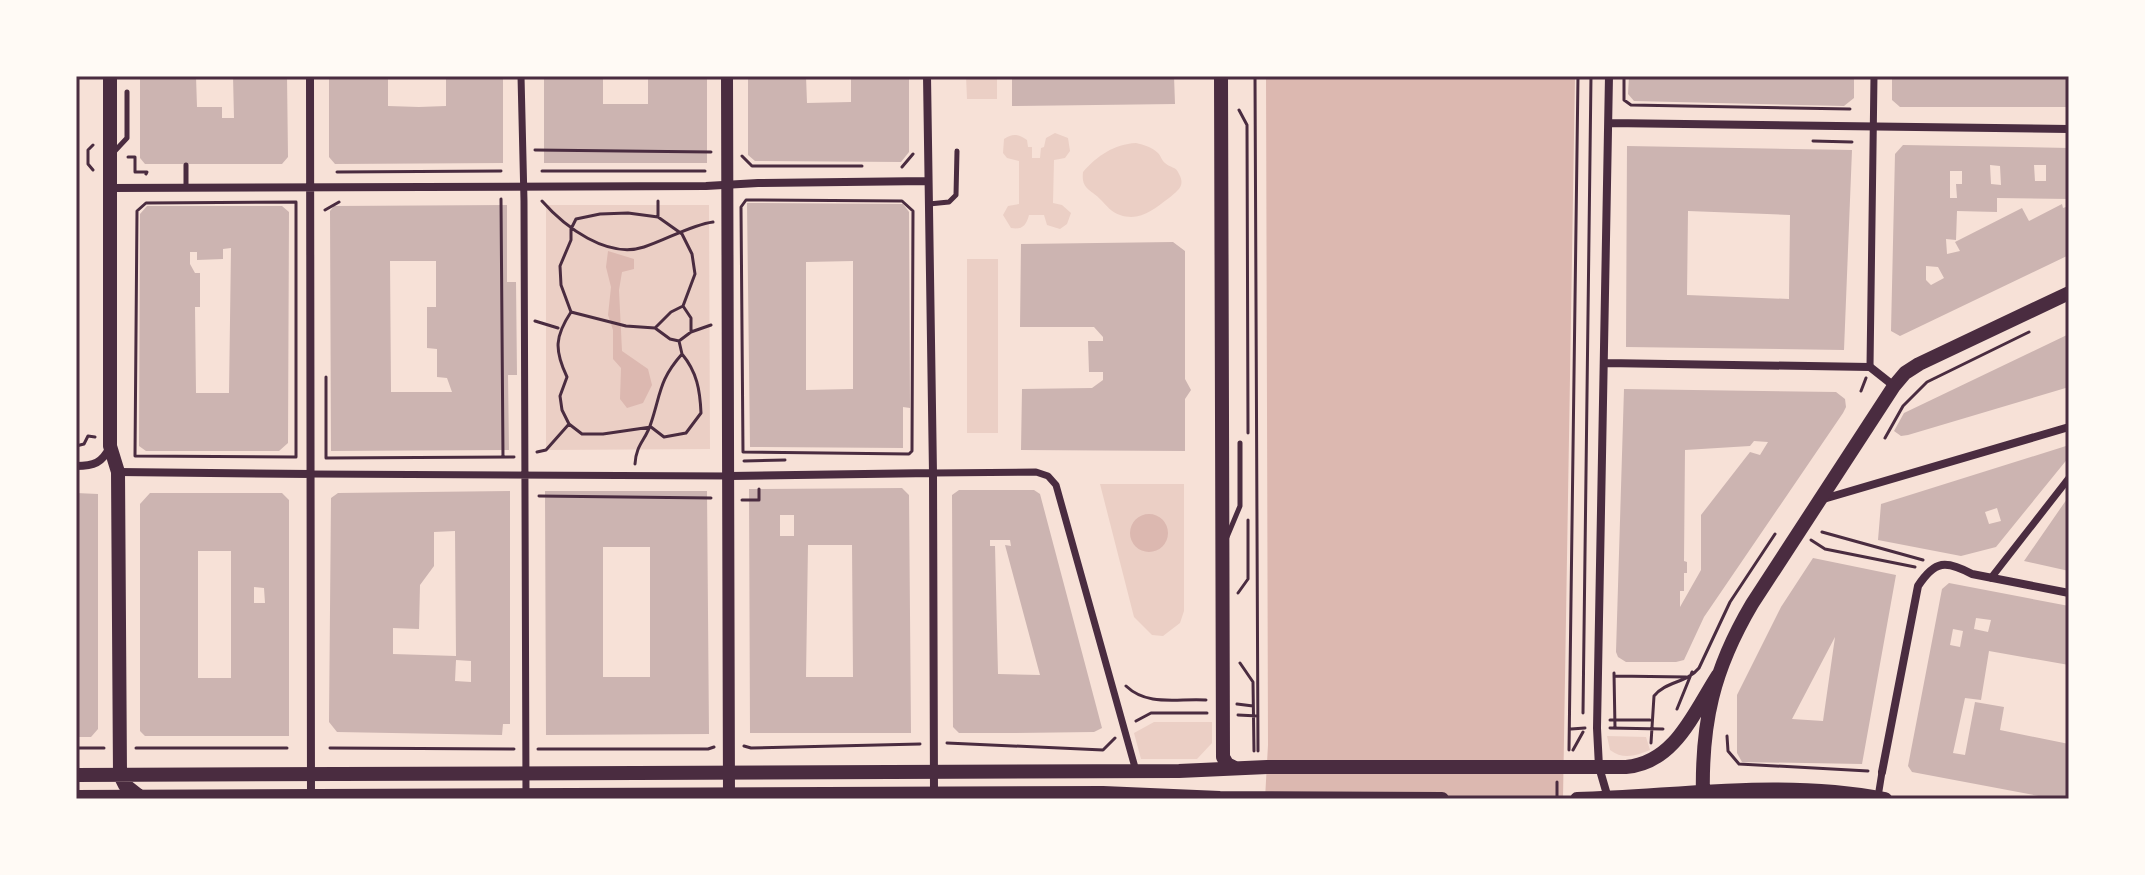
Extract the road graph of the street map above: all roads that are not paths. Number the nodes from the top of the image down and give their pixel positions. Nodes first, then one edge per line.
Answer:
1 (110, 76) edge
2 (310, 76) edge
3 (521, 76) edge
4 (727, 76) edge
5 (927, 76) edge
6 (1221, 76) edge
7 (1609, 76) edge
8 (1874, 76) edge
9 (127, 92) dead end
10 (1609, 123) junction
11 (1874, 127) junction
12 (2069, 129) edge
13 (957, 151) dead end
14 (110, 157) junction
15 (186, 165) dead end
16 (928, 181) junction
17 (726, 185) junction
18 (524, 186) junction
19 (186, 187) junction
20 (310, 187) junction
21 (110, 188) junction
22 (929, 204) junction
23 (2069, 293) edge
24 (1605, 363) junction
25 (1870, 367) junction
26 (1894, 386) junction
27 (2069, 427) edge
28 (1240, 443) dead end
29 (110, 446) junction
30 (76, 466) edge
31 (118, 472) junction
32 (933, 473) junction
33 (311, 474) junction
34 (523, 475) junction
35 (730, 476) junction
36 (2069, 478) edge
37 (1820, 500) junction
38 (1222, 549) junction
39 (1991, 578) junction
40 (2069, 593) edge
41 (1718, 675) junction
42 (1223, 741) junction
43 (1599, 767) junction
44 (1235, 768) junction
45 (1202, 769) junction
46 (1129, 771) junction
47 (934, 772) junction
48 (1882, 772) joint
49 (526, 773) junction
50 (730, 773) junction
51 (312, 774) junction
52 (76, 775) edge
53 (120, 775) junction
54 (1702, 795) edge
55 (139, 796) junction
56 (934, 796) edge
57 (1855, 796) edge
58 (76, 797) edge
59 (312, 797) edge
60 (526, 797) edge
61 (729, 797) edge
62 (119, 798) edge
63 (1166, 798) edge
64 (1608, 798) edge
65 (1881, 798) edge
66 (1262, 799) edge
67 (1442, 799) edge
68 (1577, 799) edge
69 (1617, 799) edge

1 - 14 main road
2 - 20 street
3 - 18 street
4 - 17 street
5 - 16 street
6 - 38 main road
7 - 10 street
8 - 11 street
9 - 14 lane
10 - 11 street
10 - 24 street
11 - 12 street
11 - 25 street
13 - 22 lane
14 - 21 main road
15 - 19 lane
16 - 17 street
16 - 22 street
17 - 18 street
17 - 35 street
18 - 20 street
18 - 34 street
19 - 20 street
19 - 21 street
20 - 33 street
21 - 29 main road
22 - 32 street
23 - 26 main road
24 - 25 street
24 - 43 street
25 - 26 street
26 - 37 main road
27 - 37 street
28 - 38 lane
29 - 30 street
29 - 31 main road
31 - 33 street
31 - 53 main road
32 - 35 street
32 - 46 street
32 - 47 street
33 - 34 street
33 - 51 street
34 - 35 street
34 - 49 street
35 - 50 street
36 - 39 street
37 - 41 main road
38 - 42 main road
39 - 40 street
39 - 48 street
41 - 43 main road
41 - 54 main road
42 - 44 main road
42 - 45 main road
43 - 44 main road
43 - 64 street
44 - 45 main road
45 - 46 main road
45 - 63 main road
46 - 47 main road
47 - 50 main road
47 - 56 street
48 - 65 street
49 - 50 main road
49 - 51 main road
49 - 60 street
50 - 61 street
51 - 53 main road
51 - 59 street
52 - 53 main road
53 - 55 main road
54 - 57 main road
54 - 64 main road
55 - 59 main road
55 - 62 main road
56 - 61 main road
56 - 63 main road
57 - 65 main road
58 - 62 main road
59 - 60 main road
60 - 61 main road
63 - 66 main road
64 - 68 main road
64 - 69 main road
66 - 67 main road

